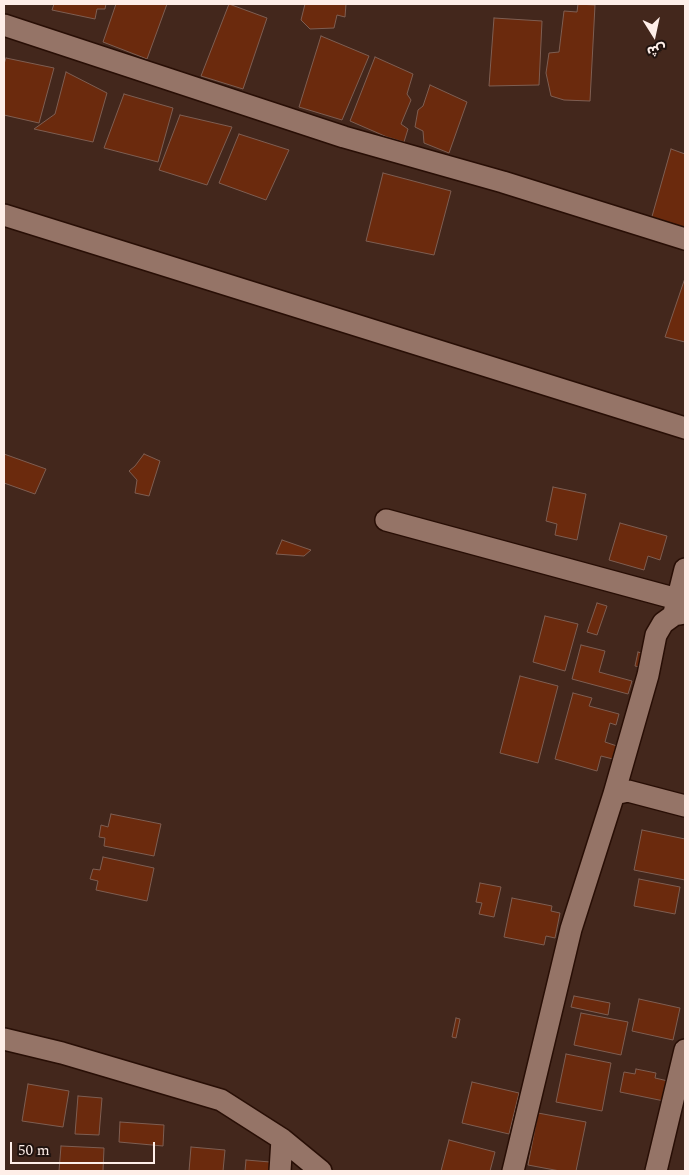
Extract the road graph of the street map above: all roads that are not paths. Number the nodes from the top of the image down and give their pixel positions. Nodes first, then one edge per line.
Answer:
1 (4, 25) edge
2 (4, 215) edge
3 (685, 239) edge
4 (685, 428) edge
5 (386, 520) dead end
6 (685, 569) edge
7 (679, 609) edge
8 (614, 794) junction
9 (685, 806) edge
10 (4, 1039) edge
11 (685, 1050) edge
12 (282, 1139) junction
13 (280, 1171) edge
14 (322, 1171) edge
15 (513, 1171) edge
16 (656, 1171) edge

1 - 3 street
2 - 4 street
5 - 7 street
6 - 7 street
7 - 8 street
8 - 9 street
8 - 15 street
10 - 12 street
11 - 16 street
12 - 13 street
12 - 14 street

